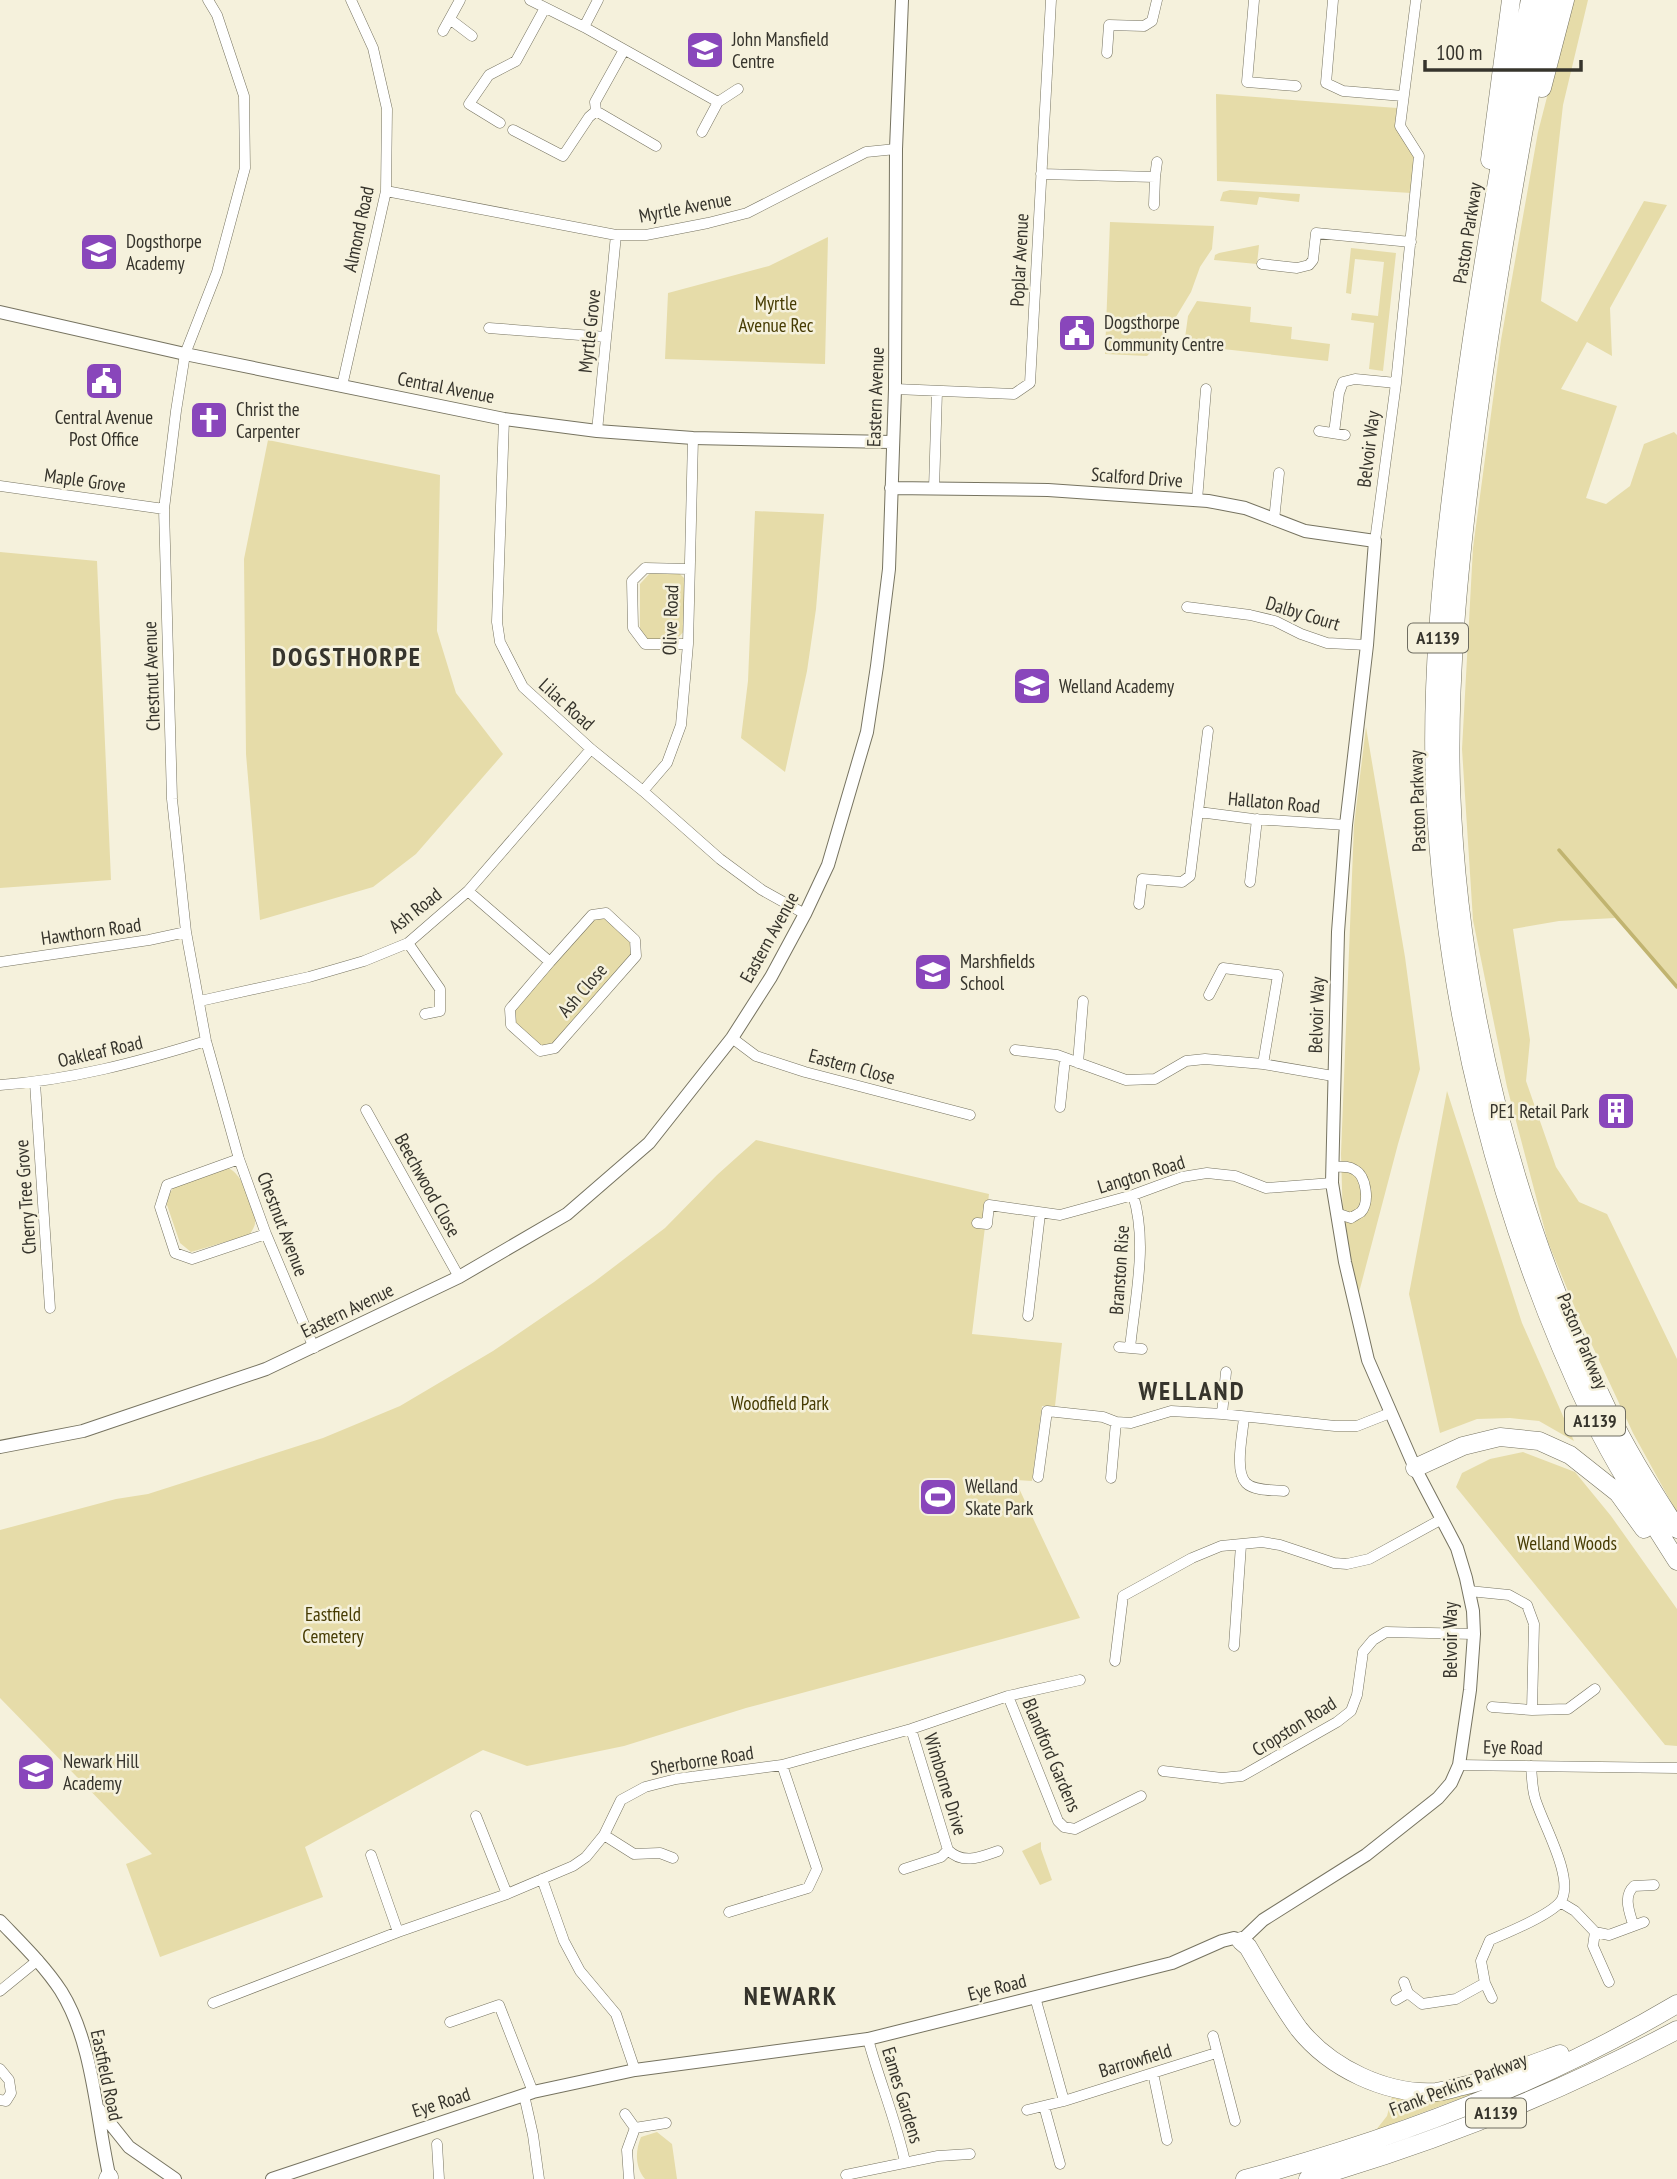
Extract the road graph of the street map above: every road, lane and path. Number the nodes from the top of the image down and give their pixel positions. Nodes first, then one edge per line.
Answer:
1 (208, 0) edge
2 (351, 0) edge
3 (460, 0) edge
4 (530, 0) edge
5 (598, 0) edge
6 (902, 0) edge
7 (1051, 0) edge
8 (1157, 0) edge
9 (1254, 0) edge
10 (1333, 0) edge
11 (1416, 0) edge
12 (1511, 0) edge
13 (1530, 0) edge
14 (1547, 0) edge
15 (1565, 0) edge
16 (545, 9) junction
17 (451, 20) junction
18 (584, 27) junction
19 (443, 31) dead end
20 (472, 36) dead end
21 (624, 50) junction
22 (1107, 53) dead end
23 (1296, 86) dead end
24 (738, 89) dead end
25 (1404, 96) junction
26 (718, 102) junction
27 (596, 111) junction
28 (500, 123) dead end
29 (513, 130) dead end
30 (702, 132) dead end
31 (656, 146) dead end
32 (896, 149) junction
33 (1157, 162) dead end
34 (1041, 174) junction
35 (1156, 177) junction
36 (386, 191) junction
37 (1154, 205) dead end
38 (1498, 221) junction
39 (616, 235) junction
40 (1411, 242) junction
41 (1262, 264) dead end
42 (0, 312) edge
43 (489, 328) dead end
44 (606, 337) junction
45 (185, 354) junction
46 (1396, 383) junction
47 (342, 386) junction
48 (895, 389) junction
49 (1206, 390) dead end
50 (937, 391) junction
51 (504, 418) junction
52 (597, 430) junction
53 (1318, 431) dead end
54 (693, 438) junction
55 (892, 442) junction
56 (1279, 473) dead end
57 (0, 486) edge
58 (891, 488) junction
59 (934, 489) junction
60 (1197, 500) junction
61 (164, 509) junction
62 (1273, 520) junction
63 (1376, 541) junction
64 (689, 569) junction
65 (1187, 607) dead end
66 (688, 644) junction
67 (1367, 645) junction
68 (1208, 732) dead end
69 (591, 749) junction
70 (643, 791) junction
71 (1199, 812) junction
72 (1257, 819) junction
73 (1346, 825) junction
74 (1250, 882) dead end
75 (468, 891) junction
76 (1139, 904) dead end
77 (806, 914) junction
78 (186, 932) junction
79 (408, 943) junction
80 (0, 962) edge
81 (550, 962) junction
82 (1209, 995) dead end
83 (200, 1001) junction
84 (1083, 1001) dead end
85 (425, 1014) dead end
86 (732, 1038) junction
87 (206, 1041) junction
88 (1014, 1050) dead end
89 (1065, 1059) junction
90 (1077, 1063) junction
91 (1263, 1064) junction
92 (1334, 1076) junction
93 (36, 1083) junction
94 (0, 1085) edge
95 (1060, 1107) dead end
96 (366, 1110) dead end
97 (970, 1115) dead end
98 (239, 1159) junction
99 (1332, 1167) junction
100 (1332, 1182) junction
101 (1133, 1195) junction
102 (1040, 1214) junction
103 (1339, 1214) junction
104 (977, 1223) dead end
105 (265, 1234) junction
106 (459, 1277) junction
107 (50, 1308) dead end
108 (1028, 1316) dead end
109 (314, 1348) junction
110 (1142, 1349) dead end
111 (1226, 1372) dead end
112 (1390, 1413) junction
113 (1222, 1414) junction
114 (1244, 1417) junction
115 (1115, 1422) junction
116 (0, 1447) edge
117 (1415, 1468) junction
118 (1038, 1478) dead end
119 (1111, 1478) dead end
120 (1284, 1491) dead end
121 (1442, 1519) junction
122 (1677, 1529) edge
123 (1241, 1545) junction
124 (1677, 1561) edge
125 (1677, 1574) edge
126 (1469, 1591) junction
127 (1474, 1634) junction
128 (1234, 1646) dead end
129 (1115, 1661) dead end
130 (1080, 1680) dead end
131 (1595, 1689) dead end
132 (1008, 1696) junction
133 (1492, 1707) dead end
134 (1532, 1710) junction
135 (911, 1729) junction
136 (782, 1765) junction
137 (1458, 1765) junction
138 (1531, 1766) junction
139 (1677, 1768) edge
140 (1163, 1772) dead end
141 (1141, 1796) dead end
142 (476, 1816) dead end
143 (604, 1835) junction
144 (948, 1850) junction
145 (998, 1851) dead end
146 (371, 1855) dead end
147 (673, 1858) dead end
148 (904, 1869) dead end
149 (542, 1879) junction
150 (1654, 1885) dead end
151 (507, 1894) junction
152 (1560, 1902) junction
153 (729, 1912) dead end
154 (0, 1921) edge
155 (1644, 1922) dead end
156 (1633, 1924) junction
157 (398, 1932) junction
158 (1595, 1932) junction
159 (1241, 1941) junction
160 (38, 1960) junction
161 (1404, 1982) dead end
162 (1609, 1982) dead end
163 (1485, 1983) junction
164 (0, 1991) edge
165 (1408, 1993) junction
166 (1035, 1997) junction
167 (1492, 1998) dead end
168 (1396, 2000) dead end
169 (213, 2003) dead end
170 (1677, 2004) edge
171 (450, 2022) dead end
172 (1677, 2029) edge
173 (1213, 2036) dead end
174 (867, 2039) junction
175 (1605, 2044) junction
176 (1216, 2053) junction
177 (0, 2069) edge
178 (635, 2070) junction
179 (1153, 2073) junction
180 (528, 2094) junction
181 (0, 2100) edge
182 (1064, 2101) junction
183 (95, 2104) junction
184 (1044, 2106) junction
185 (1027, 2110) dead end
186 (625, 2114) dead end
187 (1235, 2121) dead end
188 (666, 2123) dead end
189 (635, 2128) junction
190 (1167, 2140) dead end
191 (437, 2144) dead end
192 (970, 2154) dead end
193 (905, 2162) junction
194 (1060, 2164) dead end
195 (846, 2175) dead end
196 (109, 2178) edge
197 (175, 2179) edge
198 (272, 2179) edge
199 (439, 2179) edge
200 (539, 2179) edge
201 (629, 2179) edge
202 (1245, 2179) edge
203 (1308, 2179) edge

1 - 45 street, Chestnut Avenue
2 - 36 street, Almond Road
3 - 17 street
4 - 16 street
5 - 18 street
6 - 32 street, Eastern Avenue
7 - 34 street, Poplar Avenue
8 - 22 street
9 - 23 street
10 - 25 street
11 - 25 street, Belvoir Way
12 - 38 highway, A1139
13 - 38 highway, Paston Parkway / A1139
14 - 38 highway, Paston Parkway / A1139
15 - 38 highway, A1139
16 - 18 street
16 - 28 street
17 - 19 street
17 - 20 street
18 - 21 street
21 - 26 street
21 - 27 street
24 - 26 street
25 - 40 street, Belvoir Way
26 - 30 street
27 - 29 street
27 - 31 street
32 - 39 street, Myrtle Avenue
32 - 48 street, Eastern Avenue
33 - 35 street
34 - 35 street
34 - 50 street, Poplar Avenue
35 - 37 street
36 - 39 street, Myrtle Avenue
36 - 47 street, Almond Road
38 - 122 highway, Paston Parkway / A1139
38 - 124 highway, Paston Parkway / A1139
39 - 44 street, Myrtle Grove
40 - 41 street
40 - 46 street, Belvoir Way
42 - 45 street, Central Avenue
43 - 44 street
44 - 52 street, Myrtle Grove
45 - 47 street, Central Avenue
45 - 61 street, Chestnut Avenue
46 - 53 street
46 - 63 street, Belvoir Way
47 - 51 street, Central Avenue
48 - 50 street, Poplar Avenue
48 - 55 street, Eastern Avenue
49 - 60 street
50 - 59 street
51 - 52 street, Central Avenue
51 - 69 street, Lilac Road
52 - 54 street, Central Avenue
54 - 55 street, Central Avenue
54 - 64 street, Olive Road
55 - 58 street, Eastern Avenue
56 - 62 street
57 - 61 street, Maple Grove
58 - 59 street, Scalford Drive
58 - 77 street, Eastern Avenue
59 - 60 street, Scalford Drive
60 - 62 street, Scalford Drive
61 - 78 street, Chestnut Avenue
62 - 63 street, Scalford Drive
63 - 67 street, Belvoir Way
64 - 66 street, Olive Road
64 - 66 street
65 - 67 street, Dalby Court
66 - 70 street, Olive Road
67 - 73 street, Belvoir Way
68 - 71 street, Hallaton Road
69 - 70 street, Lilac Road
69 - 75 street, Ash Road
70 - 77 street, Lilac Road
71 - 72 street, Hallaton Road
71 - 76 street, Hallaton Road
72 - 73 street, Hallaton Road
72 - 74 street
73 - 92 street, Belvoir Way
75 - 79 street, Ash Road
75 - 81 street
77 - 86 street, Eastern Avenue
78 - 80 street, Hawthorn Road
78 - 83 street, Chestnut Avenue
79 - 83 street, Ash Road
79 - 85 street
81 - 81 street, Ash Close
82 - 91 street
83 - 87 street, Chestnut Avenue
84 - 90 street
86 - 97 street, Eastern Close
86 - 106 street, Eastern Avenue
87 - 93 street, Oakleaf Road
87 - 98 street, Chestnut Avenue
88 - 89 street
89 - 90 street
89 - 95 street
90 - 91 street
91 - 92 street
92 - 99 street, Belvoir Way
93 - 94 street, Oakleaf Road
93 - 107 street, Cherry Tree Grove
96 - 106 street, Beechwood Close
98 - 105 street, Chestnut Avenue
98 - 105 street
99 - 100 street, Belvoir Way
99 - 103 street
100 - 101 street, Langton Road
100 - 103 street, Belvoir Way
101 - 102 street, Langton Road
101 - 110 street, Branston Rise
102 - 104 street, Langton Road
102 - 108 street
103 - 112 street, Belvoir Way
105 - 109 street, Chestnut Avenue
106 - 109 street, Eastern Avenue
109 - 116 street, Eastern Avenue
111 - 113 street
112 - 114 street
112 - 117 street, Belvoir Way
113 - 114 street
113 - 115 street
114 - 120 street
115 - 118 street
115 - 119 street
117 - 121 street, Belvoir Way
117 - 125 highway
121 - 123 street
121 - 126 street, Belvoir Way
123 - 128 street
123 - 129 street
126 - 127 street, Belvoir Way
126 - 134 street
127 - 137 street, Belvoir Way
127 - 140 street, Cropston Road
130 - 132 street, Sherborne Road
131 - 134 street
132 - 135 street, Sherborne Road
132 - 141 street, Blandford Gardens
133 - 134 street
135 - 136 street, Sherborne Road
135 - 144 street, Wimborne Drive
136 - 143 street, Sherborne Road
136 - 153 street
137 - 138 street, Eye Road
137 - 159 street, Eye Road
138 - 139 street, Eye Road
138 - 152 street
142 - 151 street
143 - 147 street
143 - 149 street, Sherborne Road
144 - 145 street, Wimborne Drive
144 - 148 street, Wimborne Drive
146 - 157 street
149 - 151 street, Sherborne Road
149 - 178 street
150 - 156 street
151 - 157 street, Sherborne Road
152 - 158 street
152 - 163 street
154 - 160 street, Eastfield Road
155 - 156 street
156 - 158 street
157 - 169 street, Sherborne Road
158 - 162 street
159 - 166 street, Eye Road
159 - 175 highway
160 - 164 street
160 - 183 street, Eastfield Road
161 - 165 street
163 - 165 street
163 - 167 street
165 - 168 street
166 - 174 street, Eye Road
166 - 182 street
170 - 175 highway, Frank Perkins Parkway / A1139
171 - 180 street
172 - 203 highway, Frank Perkins Parkway / A1139
173 - 176 street
174 - 178 street, Eye Road
174 - 193 street, Eames Gardens
175 - 202 highway, Frank Perkins Parkway / A1139
176 - 179 street, Barrowfield
176 - 187 street
177 - 181 street
178 - 180 street, Eye Road
179 - 182 street, Barrowfield
179 - 190 street
180 - 198 street, Eye Road
180 - 200 street
182 - 184 street, Barrowfield
183 - 196 street, Eastfield Road
183 - 197 street
184 - 185 street, Barrowfield
184 - 194 street
186 - 189 street
188 - 189 street
189 - 201 street
191 - 199 street
192 - 193 street, Eames Gardens
193 - 195 street, Eames Gardens

